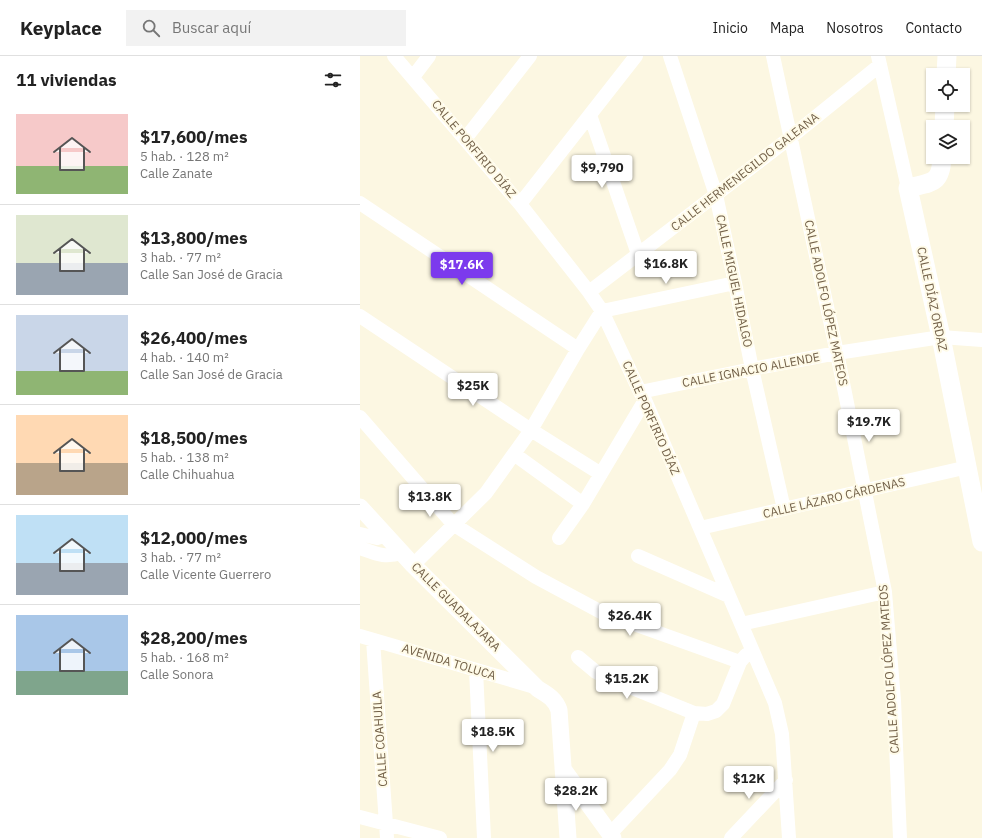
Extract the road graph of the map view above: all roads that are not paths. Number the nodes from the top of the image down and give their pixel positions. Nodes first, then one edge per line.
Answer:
1 (394, 56) edge
2 (429, 56) edge
3 (530, 56) edge
4 (636, 56) edge
5 (670, 56) edge
6 (773, 56) edge
7 (947, 56) edge
8 (879, 60) edge
9 (946, 68) edge
10 (413, 77) junction
11 (590, 115) junction
12 (791, 137) junction
13 (465, 139) junction
14 (942, 164) edge
15 (908, 188) junction
16 (716, 195) junction
17 (360, 203) edge
18 (520, 204) junction
19 (638, 254) junction
20 (735, 283) junction
21 (589, 292) junction
22 (602, 311) junction
23 (360, 316) edge
24 (941, 337) junction
25 (982, 340) edge
26 (578, 349) junction
27 (837, 353) junction
28 (752, 369) junction
29 (643, 396) junction
30 (360, 417) edge
31 (531, 430) junction
32 (514, 454) junction
33 (968, 467) junction
34 (601, 474) junction
35 (865, 490) junction
36 (583, 504) junction
37 (360, 507) edge
38 (784, 509) junction
39 (453, 524) junction
40 (700, 528) junction
41 (360, 534) edge
42 (386, 535) junction
43 (559, 538) dead end
44 (982, 542) edge
45 (360, 548) edge
46 (638, 556) dead end
47 (408, 559) junction
48 (885, 592) junction
49 (729, 596) junction
50 (741, 624) junction
51 (367, 638) edge
52 (752, 648) junction
53 (578, 657) dead end
54 (740, 662) junction
55 (476, 670) junction
56 (538, 689) junction
57 (694, 713) junction
58 (563, 769) junction
59 (786, 780) junction
60 (360, 817) edge
61 (387, 831) edge
62 (612, 836) edge
63 (440, 838) edge
64 (484, 838) edge
65 (568, 838) edge
66 (731, 838) edge
67 (789, 838) edge
68 (900, 838) edge

1 - 10 street, CALLE PORFIRIO DÍAZ
2 - 10 street
3 - 13 street
4 - 11 street
5 - 16 street, CALLE MIGUEL HIDALGO
6 - 12 street, CALLE ADOLFO LÓPEZ MATEOS
7 - 9 main road
8 - 12 street, CALLE HERMENEGILDO GALEANA
8 - 15 street, CALLE DÍAZ ORDAZ
10 - 13 street, CALLE PORFIRIO DÍAZ
11 - 18 street
11 - 19 street
12 - 16 street, CALLE HERMENEGILDO GALEANA
12 - 27 street, CALLE ADOLFO LÓPEZ MATEOS
13 - 18 street, CALLE PORFIRIO DÍAZ
14 - 15 main road
15 - 24 main road, CALLE DÍAZ ORDAZ
16 - 19 street, CALLE HERMENEGILDO GALEANA
16 - 20 street, CALLE MIGUEL HIDALGO
17 - 26 street
18 - 21 street, CALLE PORFIRIO DÍAZ
19 - 21 street, CALLE HERMENEGILDO GALEANA
20 - 22 street
20 - 28 street, CALLE MIGUEL HIDALGO
21 - 22 street, CALLE PORFIRIO DÍAZ
22 - 26 street
22 - 29 street, CALLE PORFIRIO DÍAZ
23 - 31 street
24 - 25 street, CALLE IGNACIO ALLENDE
24 - 27 street, CALLE IGNACIO ALLENDE
24 - 33 main road, CALLE DÍAZ ORDAZ
26 - 31 street
27 - 28 street, CALLE IGNACIO ALLENDE
27 - 35 street, CALLE ADOLFO LÓPEZ MATEOS
28 - 29 street, CALLE IGNACIO ALLENDE
28 - 38 street, CALLE MIGUEL HIDALGO
29 - 34 street
29 - 40 street, CALLE PORFIRIO DÍAZ
30 - 39 street
31 - 32 street
31 - 34 street
32 - 36 street
32 - 39 street
33 - 35 street, CALLE LÁZARO CÁRDENAS
33 - 44 main road, CALLE DÍAZ ORDAZ
34 - 36 street
35 - 38 street, CALLE LÁZARO CÁRDENAS
35 - 48 street, CALLE ADOLFO LÓPEZ MATEOS
36 - 43 street
37 - 42 street, CALLE GUADALAJARA
38 - 40 street, CALLE LÁZARO CÁRDENAS
39 - 47 street
39 - 54 street
40 - 49 street, CALLE PORFIRIO DÍAZ
41 - 42 street
42 - 47 street, CALLE GUADALAJARA
45 - 47 street
46 - 49 street
47 - 56 street, CALLE GUADALAJARA
48 - 50 street
48 - 68 street, CALLE ADOLFO LÓPEZ MATEOS
49 - 50 street, CALLE PORFIRIO DÍAZ
50 - 52 street, CALLE PORFIRIO DÍAZ
51 - 55 street, AVENIDA TOLUCA
51 - 61 street, CALLE COAHUILA
52 - 54 street
52 - 59 street, CALLE PORFIRIO DÍAZ
53 - 57 street
54 - 57 street
55 - 56 street, AVENIDA TOLUCA
55 - 64 street
56 - 58 street, CALLE GUADALAJARA
57 - 62 street
58 - 62 street
58 - 65 street
59 - 66 street
59 - 67 street, CALLE PORFIRIO DÍAZ
60 - 61 street
61 - 63 street

